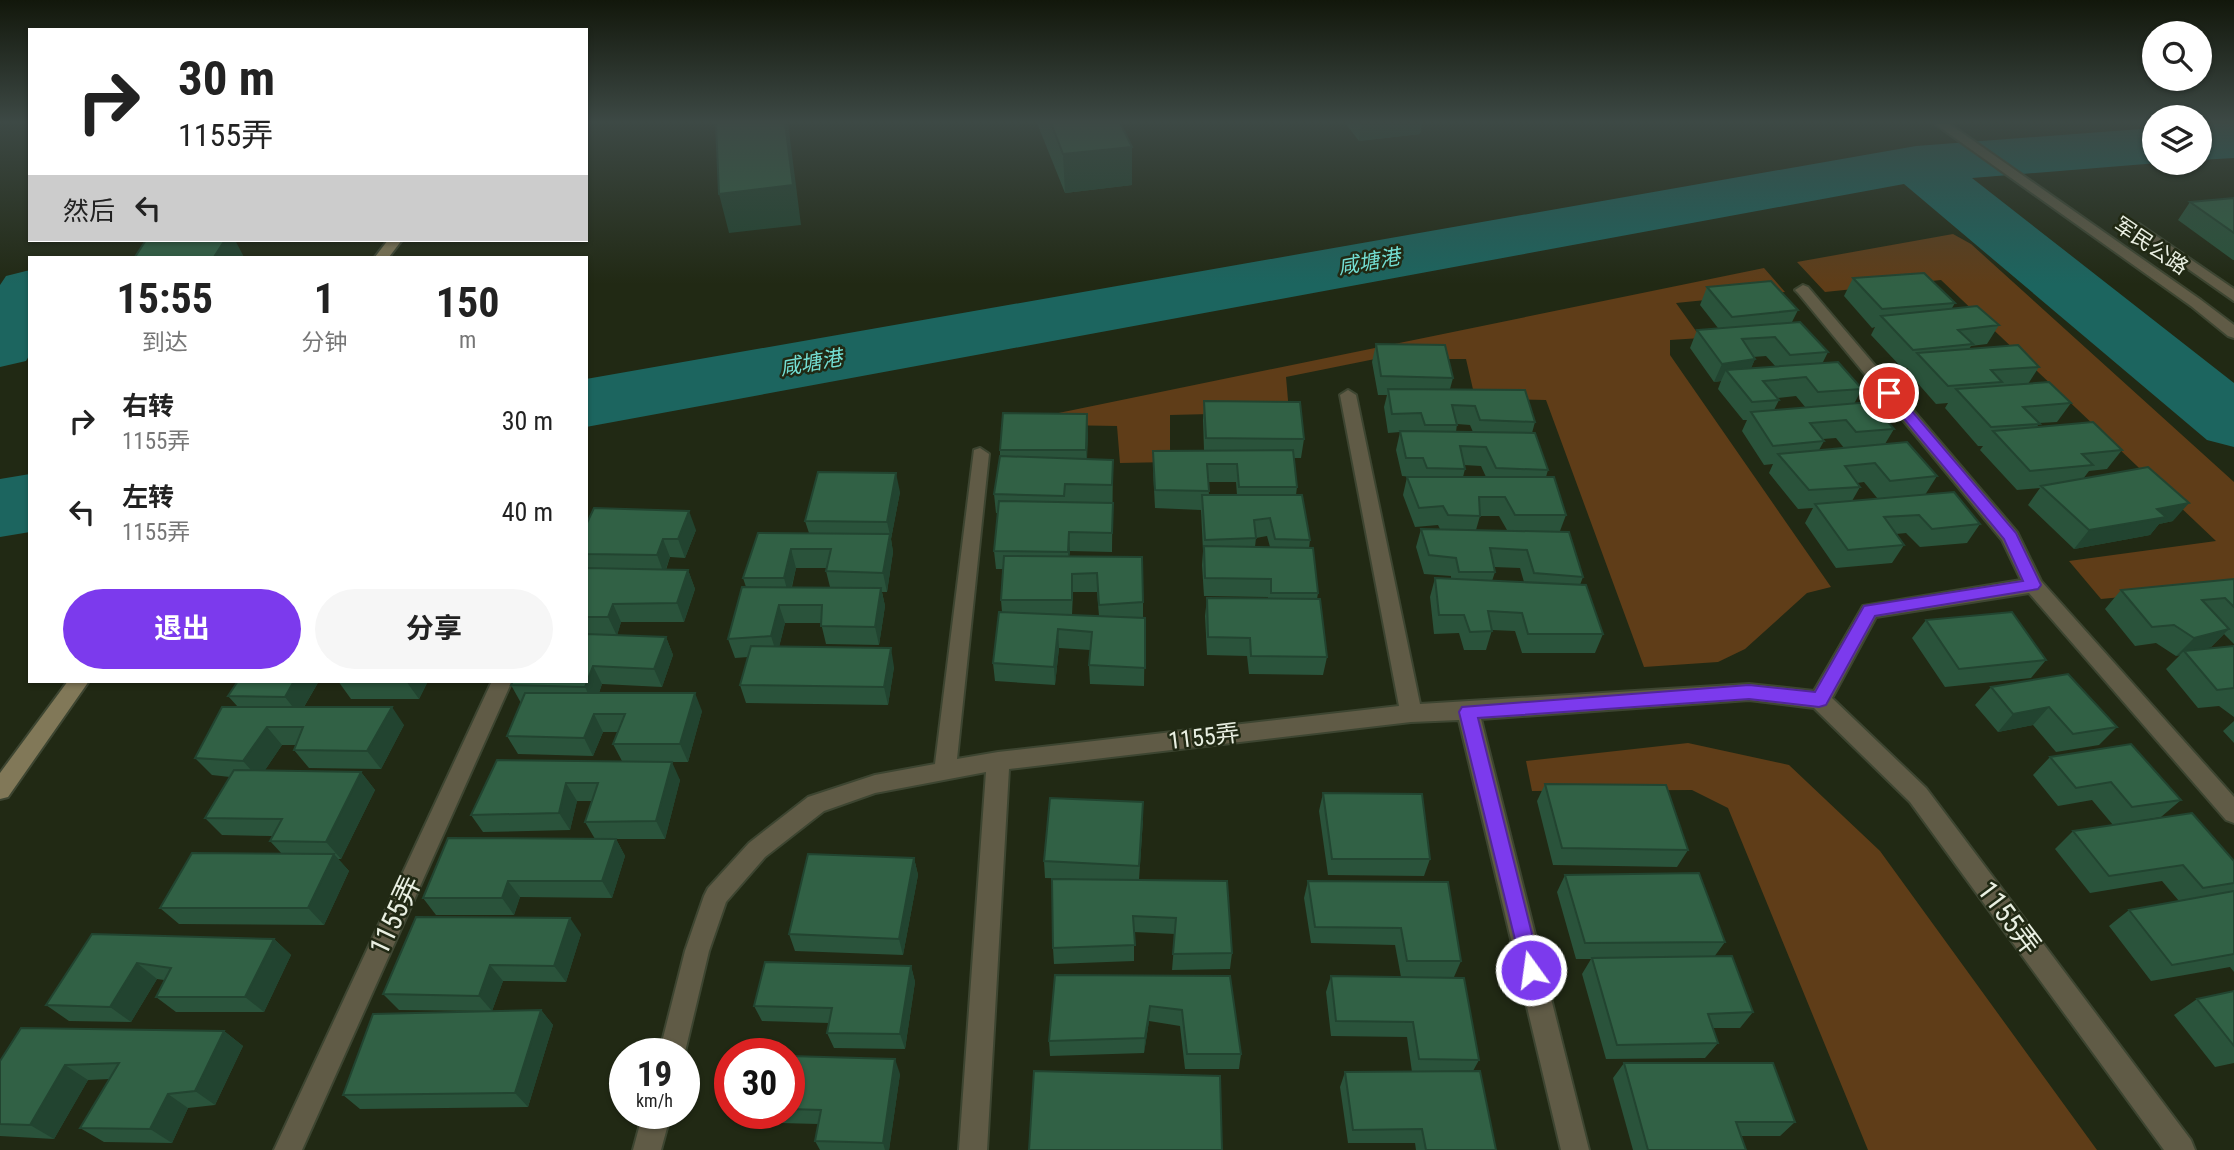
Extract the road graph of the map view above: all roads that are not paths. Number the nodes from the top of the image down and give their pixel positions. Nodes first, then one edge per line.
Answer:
1 (2014, 177) edge
2 (2139, 228) dead end
3 (393, 242) edge
4 (383, 256) edge
5 (1803, 290) dead end
6 (2234, 296) edge
7 (2234, 333) edge
8 (1348, 395) dead end
9 (979, 454) dead end
10 (2033, 585) junction
11 (78, 683) edge
12 (501, 683) edge
13 (1819, 700) junction
14 (1468, 712) junction
15 (1411, 713) junction
16 (998, 761) junction
17 (945, 770) junction
18 (0, 790) edge
19 (2234, 813) edge
20 (675, 1038) edge
21 (653, 1129) edge
22 (288, 1150) edge
23 (647, 1150) edge
24 (973, 1150) edge
25 (1575, 1150) edge
26 (2181, 1150) edge

1 - 7 street, 军民公路
2 - 6 street
3 - 4 main road
5 - 10 street
8 - 15 street
9 - 17 street
10 - 13 street
10 - 19 street
11 - 18 main road
12 - 22 street, 1155弄
13 - 14 street, 1155弄
13 - 26 street, 1155弄
14 - 15 street, 1155弄
14 - 25 street
15 - 16 street, 1155弄
16 - 17 street, 1155弄
16 - 24 street
17 - 20 street, 1155弄
21 - 23 street

